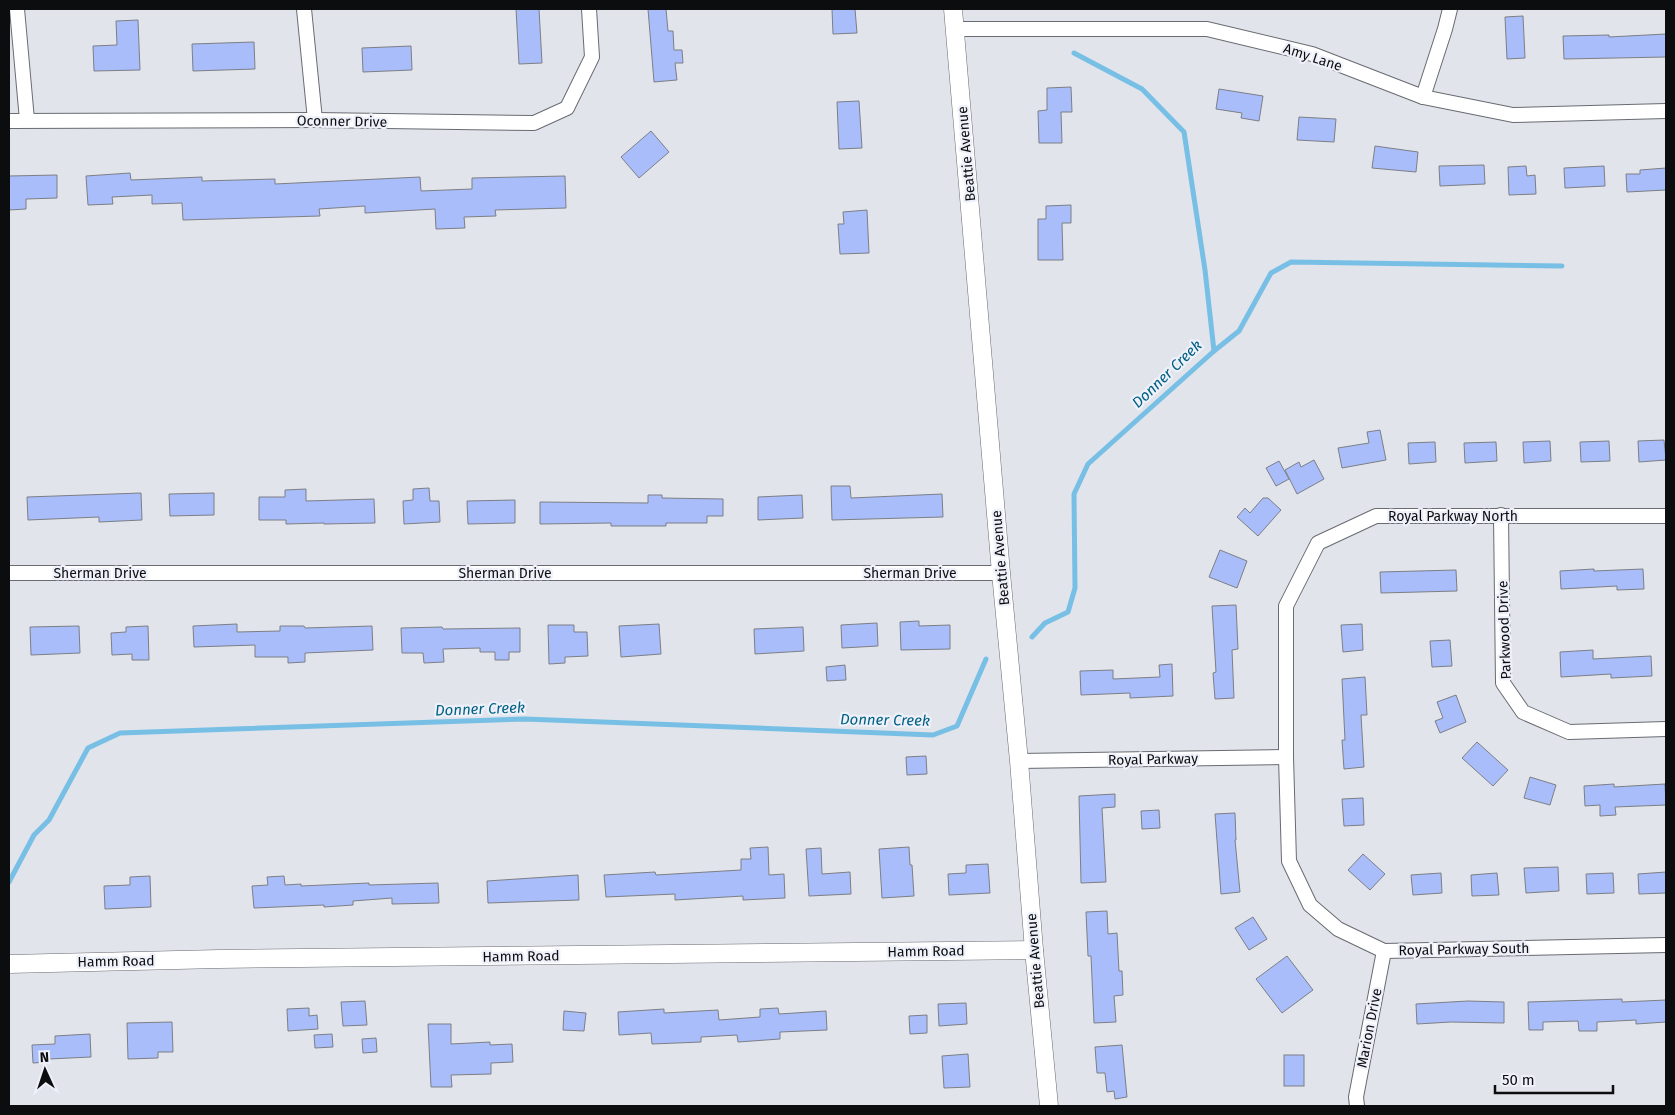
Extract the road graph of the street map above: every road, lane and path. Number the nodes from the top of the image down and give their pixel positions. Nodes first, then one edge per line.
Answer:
1 (17, 9) edge
2 (304, 9) edge
3 (589, 9) edge
4 (953, 9) edge
5 (1450, 9) edge
6 (955, 29) junction
7 (1423, 97) junction
8 (1666, 111) edge
9 (27, 120) junction
10 (315, 120) junction
11 (9, 121) edge
12 (1501, 515) junction
13 (1666, 516) edge
14 (9, 573) edge
15 (1001, 573) junction
16 (1666, 729) edge
17 (1286, 757) junction
18 (1020, 761) junction
19 (1666, 945) edge
20 (1034, 950) junction
21 (1384, 951) junction
22 (9, 964) edge
23 (1049, 1106) edge
24 (1357, 1106) edge

1 - 9 street
2 - 10 street
3 - 10 street, Oconner Drive
4 - 6 street, Beattie Avenue
5 - 7 street
6 - 7 street, Amy Lane
6 - 15 street, Beattie Avenue
7 - 8 street, Amy Lane
9 - 10 street, Oconner Drive
9 - 11 street, Oconner Drive
12 - 13 street, Royal Parkway North
12 - 16 street, Parkwood Drive
12 - 17 street, Royal Parkway North
14 - 15 street, Sherman Drive
15 - 18 street, Beattie Avenue
17 - 18 street, Royal Parkway
17 - 21 street, Royal Parkway South
18 - 20 street, Beattie Avenue
19 - 21 street, Royal Parkway South
20 - 22 street, Hamm Road
20 - 23 street, Beattie Avenue
21 - 24 street, Marion Drive

